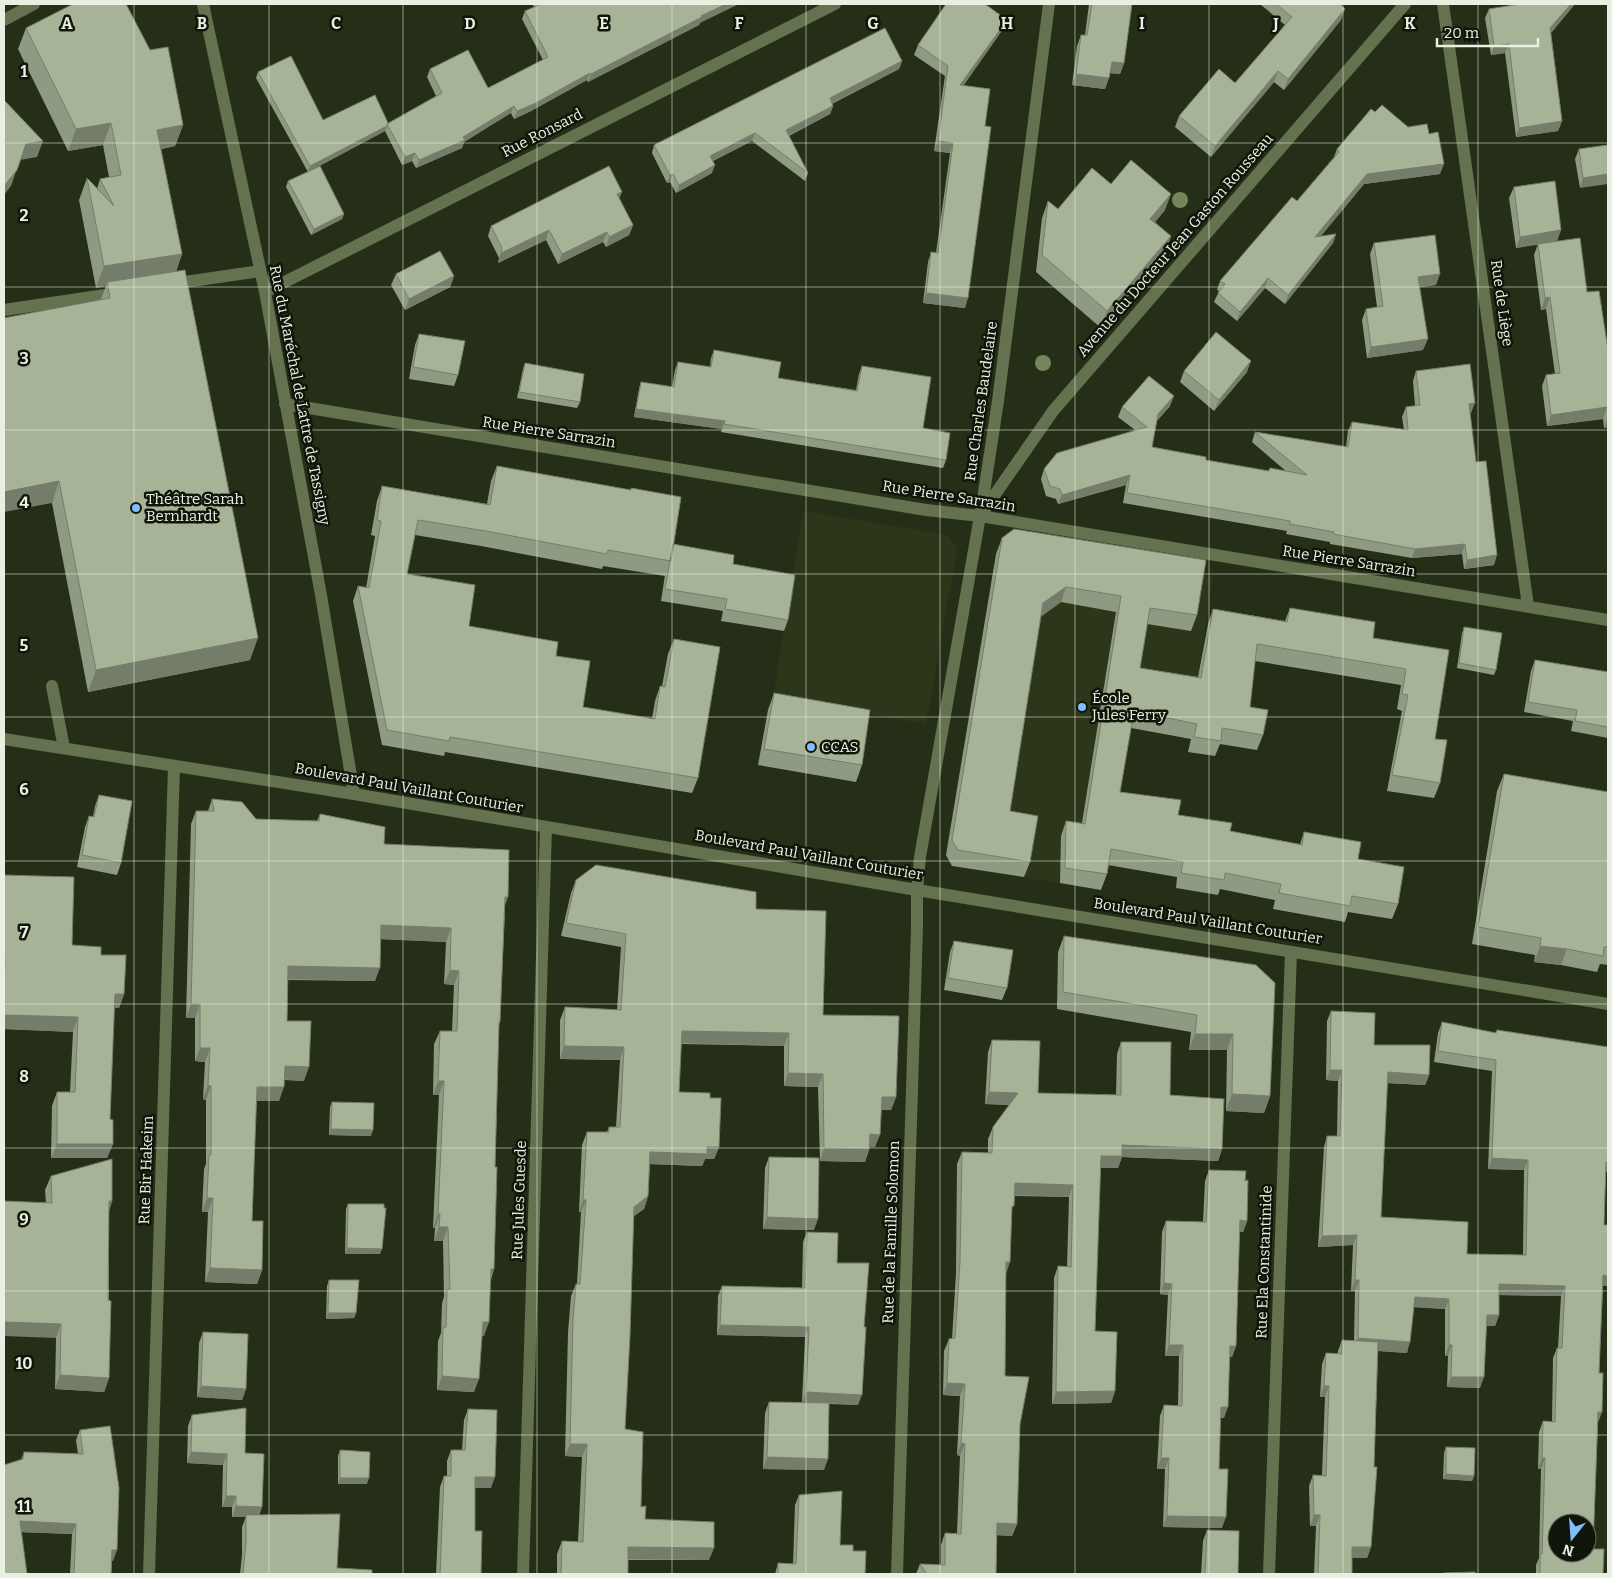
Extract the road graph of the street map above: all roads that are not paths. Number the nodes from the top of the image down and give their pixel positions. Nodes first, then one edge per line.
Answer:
1 (34, 4) edge
2 (203, 4) edge
3 (835, 4) edge
4 (1049, 4) edge
5 (1405, 4) edge
6 (1443, 4) edge
7 (4, 20) edge
8 (260, 271) junction
9 (161, 286) edge
10 (132, 290) edge
11 (265, 292) junction
12 (4, 310) edge
13 (285, 404) junction
14 (980, 516) junction
15 (1528, 606) junction
16 (1608, 620) edge
17 (52, 686) dead end
18 (4, 739) edge
19 (64, 748) junction
20 (174, 766) junction
21 (354, 794) junction
22 (546, 827) junction
23 (917, 890) junction
24 (1291, 952) junction
25 (1608, 1004) edge
26 (150, 1574) edge
27 (523, 1574) edge
28 (897, 1574) edge
29 (1269, 1574) edge

1 - 7 street
2 - 8 street, Rue du Maréchal de Lattre de Tassigny
3 - 11 street, Rue Ronsard
4 - 14 street, Rue Charles Baudelaire
5 - 14 street, Avenue du Docteur Jean Gaston Rousseau
6 - 15 street, Rue de Liège
8 - 9 street
8 - 11 street, Rue du Maréchal de Lattre de Tassigny
10 - 12 street
11 - 13 street, Rue du Maréchal de Lattre de Tassigny
13 - 14 street, Rue Pierre Sarrazin
13 - 21 street, Rue du Maréchal de Lattre de Tassigny
14 - 15 street, Rue Pierre Sarrazin
14 - 23 street, Rue Charles Baudelaire
15 - 16 street, Rue Pierre Sarrazin
17 - 19 street
18 - 19 street, Boulevard Paul Vaillant Couturier
19 - 20 street, Boulevard Paul Vaillant Couturier
20 - 21 street, Boulevard Paul Vaillant Couturier
20 - 26 street, Rue Bir Hakeim
21 - 22 street, Boulevard Paul Vaillant Couturier
22 - 23 street, Boulevard Paul Vaillant Couturier
22 - 27 street, Rue Jules Guesde
23 - 24 street, Boulevard Paul Vaillant Couturier
23 - 28 street, Rue de la Famille Solomon
24 - 25 street, Boulevard Paul Vaillant Couturier
24 - 29 street, Rue Ela Constantinide

